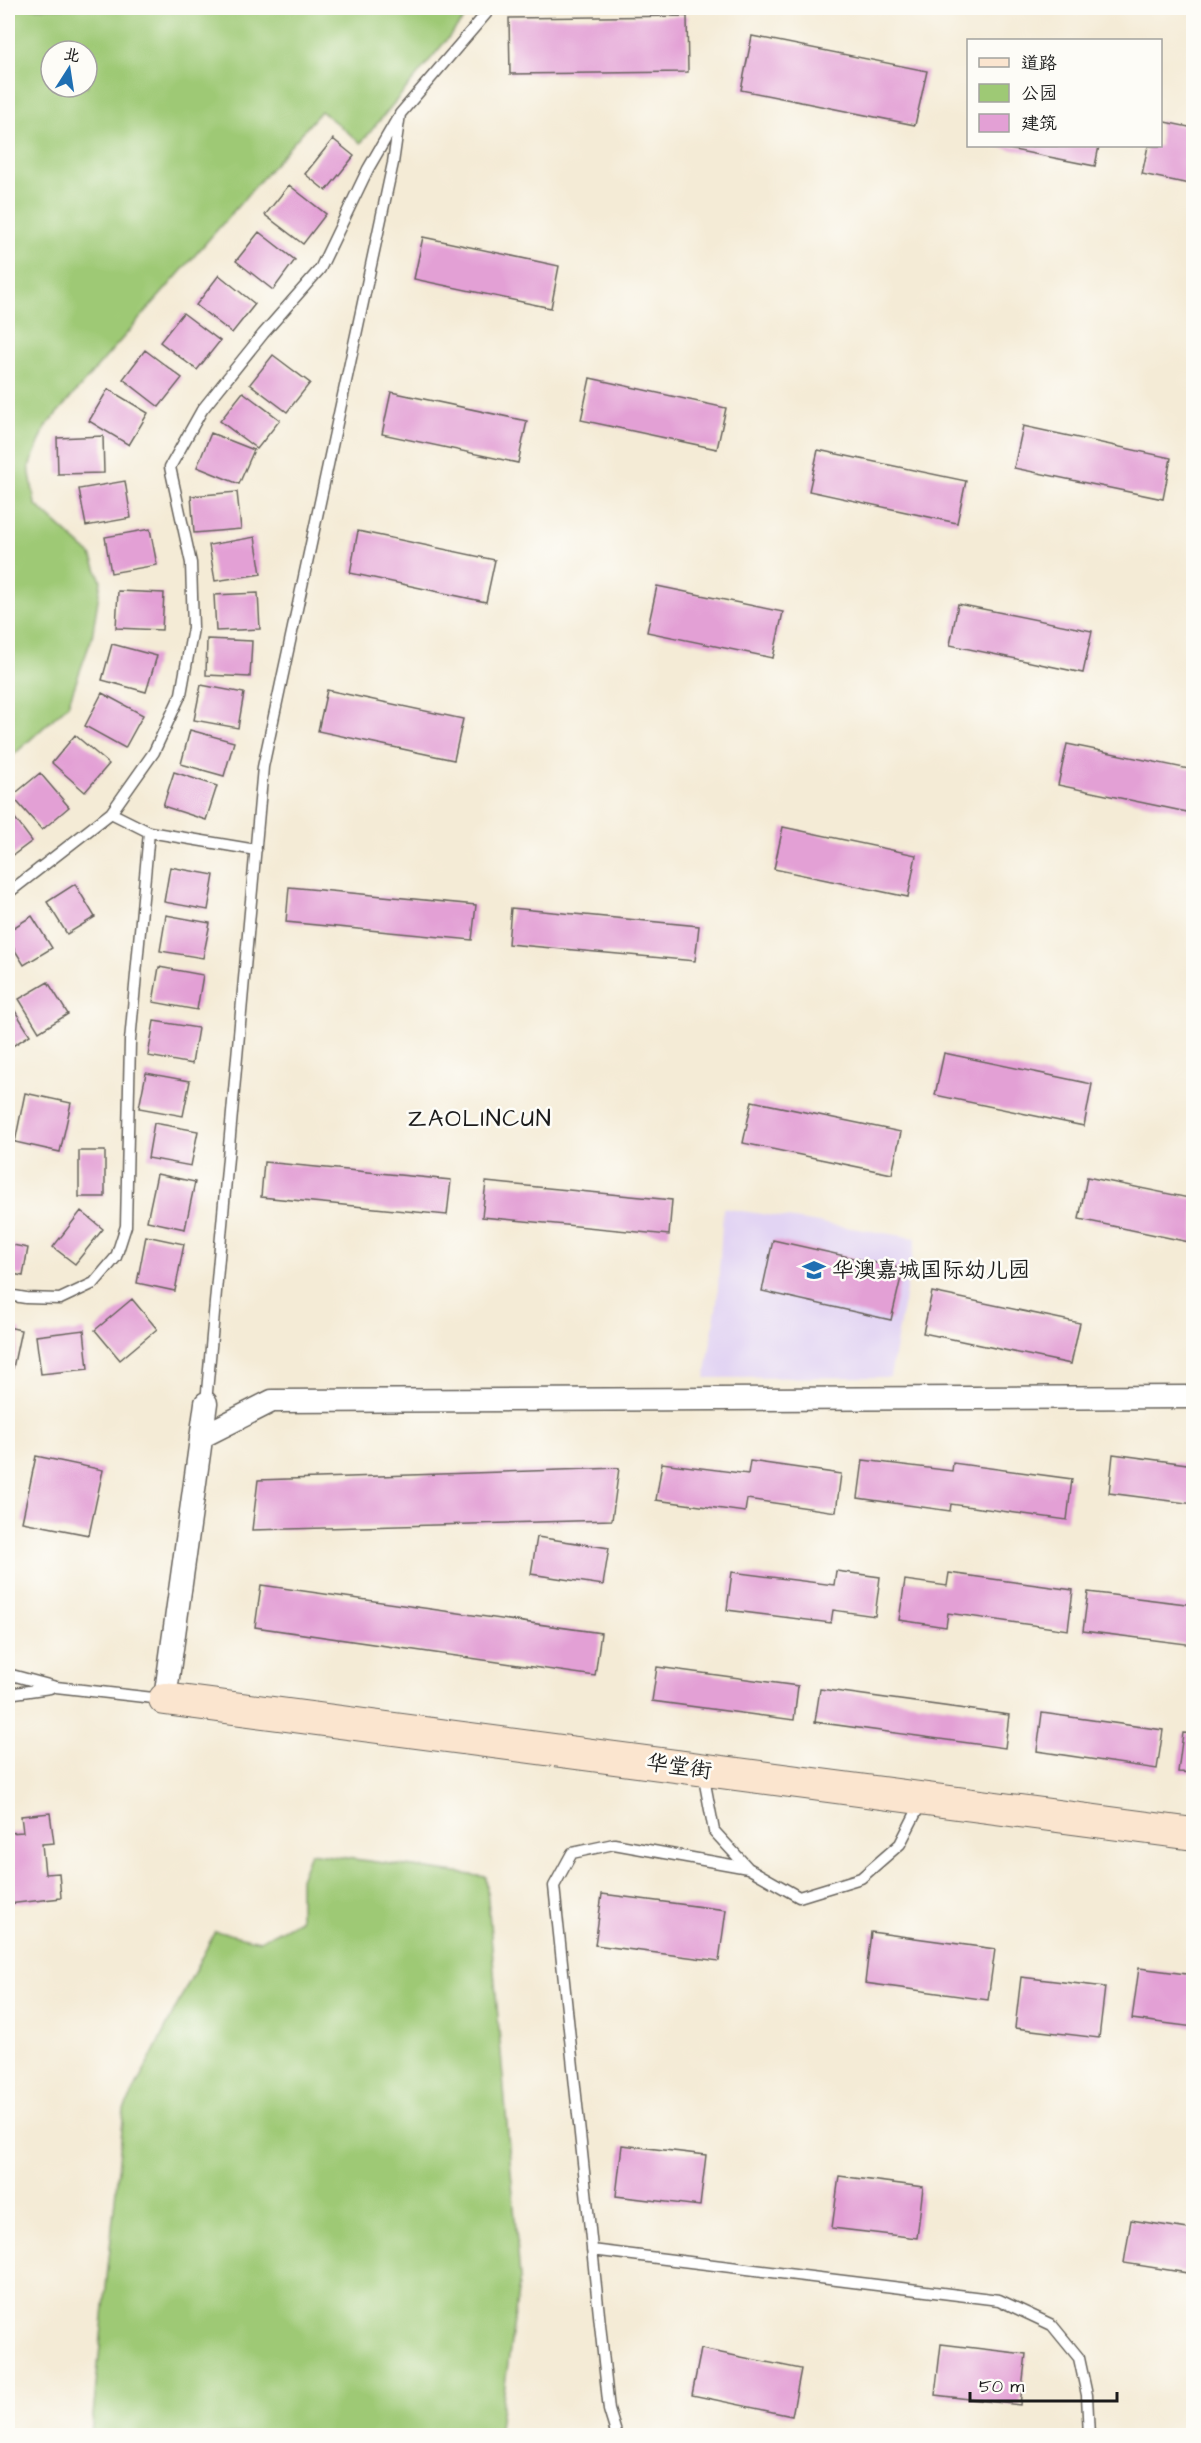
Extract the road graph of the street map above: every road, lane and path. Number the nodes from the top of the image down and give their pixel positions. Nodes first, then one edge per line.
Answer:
1 (491, 8) edge
2 (400, 114) junction
3 (111, 813) junction
4 (149, 832) junction
5 (256, 850) junction
6 (8, 893) edge
7 (8, 1295) edge
8 (1194, 1397) edge
9 (206, 1403) joint
10 (201, 1437) junction
11 (8, 1674) edge
12 (56, 1687) junction
13 (8, 1694) edge
14 (165, 1699) junction
15 (703, 1770) junction
16 (923, 1799) junction
17 (1194, 1834) edge
18 (748, 1868) junction
19 (592, 2250) junction
20 (617, 2436) edge
21 (1089, 2436) edge

1 - 2 lane
2 - 3 lane
2 - 5 lane
3 - 4 lane
3 - 6 lane
4 - 5 lane
4 - 7 lane
5 - 9 lane
8 - 10 street
9 - 10 street
10 - 14 street
11 - 12 lane
12 - 13 lane
12 - 14 lane
14 - 15 street, 华堂街
15 - 16 street, 华堂街
15 - 18 lane
16 - 17 street, 华堂街
16 - 18 lane
18 - 19 lane
19 - 20 lane
19 - 21 lane

